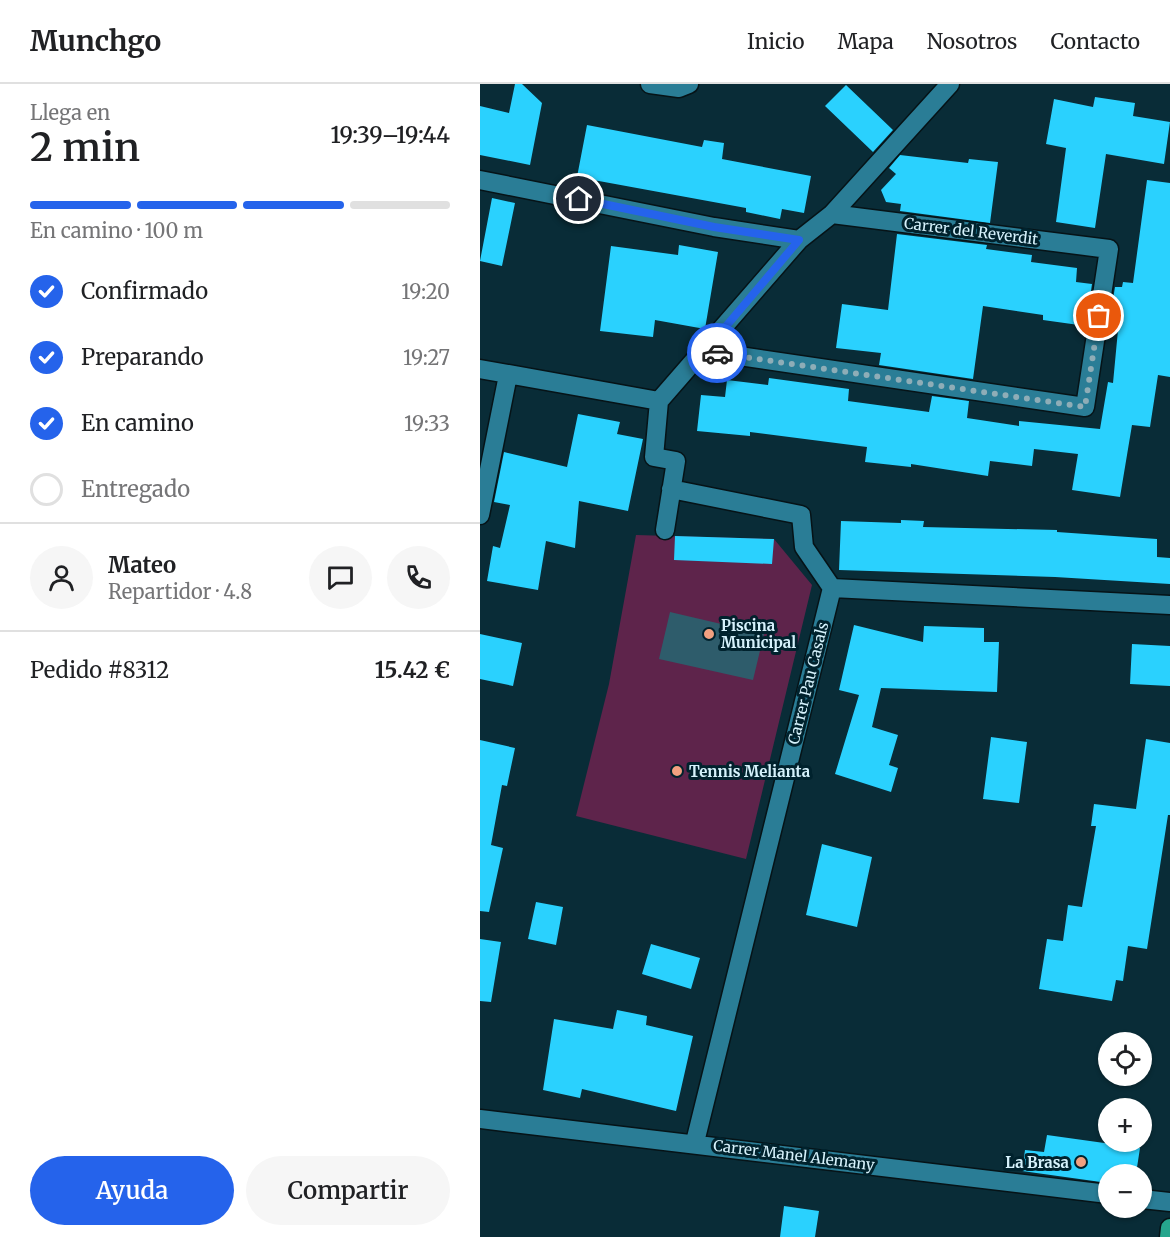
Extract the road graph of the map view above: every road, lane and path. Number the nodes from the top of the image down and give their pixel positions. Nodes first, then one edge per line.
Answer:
1 (650, 84) edge
2 (689, 84) edge
3 (950, 84) edge
4 (480, 180) edge
5 (832, 214) junction
6 (799, 240) junction
7 (705, 351) junction
8 (480, 369) edge
9 (508, 375) junction
10 (659, 401) junction
11 (671, 489) junction
12 (480, 515) edge
13 (665, 530) dead end
14 (832, 588) junction
15 (1170, 605) edge
16 (480, 1119) edge
17 (695, 1142) junction
18 (1098, 1193) edge
19 (1152, 1199) edge
20 (1170, 1202) edge
21 (1170, 1228) edge
22 (1169, 1237) edge

1 - 2 street
3 - 5 street
4 - 6 street
5 - 6 street
5 - 7 street, Carrer del Reverdit
6 - 7 street
7 - 10 street
8 - 9 street
9 - 10 street
9 - 12 street
10 - 11 street
11 - 13 street
11 - 14 street
14 - 15 street
14 - 17 street, Carrer Pau Casals
16 - 17 street, Carrer Manel Alemany
17 - 18 street, Carrer Manel Alemany
19 - 20 street
21 - 22 main road

